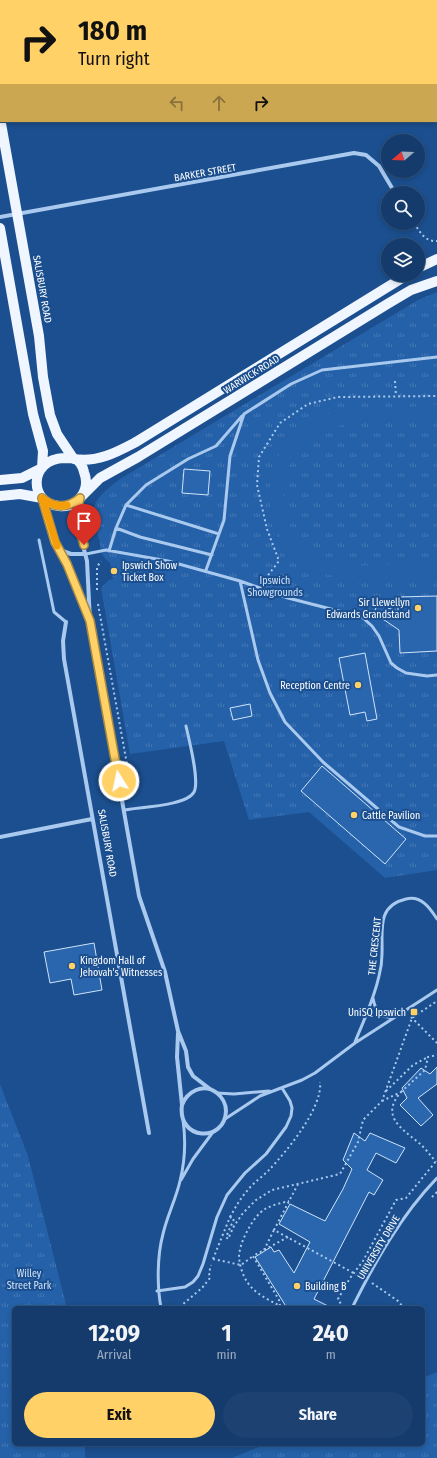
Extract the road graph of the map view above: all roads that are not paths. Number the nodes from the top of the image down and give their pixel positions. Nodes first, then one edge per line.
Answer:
1 (1, 122) edge
2 (391, 186) edge
3 (18, 214) junction
4 (0, 217) edge
5 (0, 228) edge
6 (437, 259) edge
7 (425, 265) edge
8 (437, 280) edge
9 (396, 282) edge
10 (437, 357) edge
11 (244, 414) junction
12 (74, 459) junction
13 (41, 468) junction
14 (0, 480) edge
15 (0, 496) edge
16 (81, 497) junction
17 (42, 498) junction
18 (126, 505) junction
19 (116, 528) junction
20 (219, 534) junction
21 (39, 540) dead end
22 (59, 549) junction
23 (109, 551) junction
24 (86, 554) junction
25 (212, 555) junction
26 (206, 570) junction
27 (240, 581) junction
28 (90, 621) junction
29 (66, 622) joint
30 (437, 675) edge
31 (186, 726) dead end
32 (124, 810) junction
33 (92, 819) junction
34 (437, 836) edge
35 (0, 837) edge
36 (437, 918) edge
37 (437, 990) edge
38 (373, 998) junction
39 (395, 1017) junction
40 (178, 1031) junction
41 (355, 1042) junction
42 (282, 1088) junction
43 (210, 1090) junction
44 (273, 1091) junction
45 (217, 1093) junction
46 (182, 1105) junction
47 (225, 1119) junction
48 (183, 1120) junction
49 (213, 1132) junction
50 (149, 1133) dead end
51 (437, 1178) edge
52 (180, 1182) junction
53 (157, 1291) junction
54 (160, 1306) edge
55 (353, 1306) edge

1 - 3 main road, SALISBURY ROAD
2 - 3 street, BARKER STREET
3 - 4 street, BARKER STREET
3 - 12 main road, SALISBURY ROAD
5 - 13 main road
6 - 7 main road
8 - 16 main road, WARWICK ROAD
9 - 12 main road, WARWICK ROAD
10 - 11 lane
11 - 18 lane
11 - 20 lane
12 - 13 main road
12 - 16 main road
13 - 14 main road
13 - 17 main road
15 - 17 main road
16 - 17 main road
16 - 24 street
17 - 22 street
18 - 19 lane
18 - 20 lane
19 - 23 lane
19 - 25 lane
20 - 25 lane
21 - 29 lane, SALISBURY ROAD
22 - 24 street
22 - 28 street
23 - 24 lane
23 - 26 lane
24 - 28 street
25 - 26 lane
26 - 27 lane
27 - 30 lane
27 - 34 lane
28 - 32 street
29 - 33 street, SALISBURY ROAD
31 - 32 lane
32 - 40 street
33 - 35 street
33 - 50 street, SALISBURY ROAD
36 - 38 lane, THE CRESCENT
37 - 39 lane, THE CRESCENT
38 - 39 lane
38 - 41 lane, THE CRESCENT
39 - 41 lane, THE CRESCENT
40 - 43 street
40 - 46 street
41 - 42 lane, THE CRESCENT
42 - 44 lane, THE CRESCENT
42 - 53 lane
43 - 45 street
43 - 46 street
44 - 45 lane, THE CRESCENT
44 - 47 lane, THE CRESCENT
45 - 47 street
46 - 48 street
47 - 49 street
48 - 49 street
48 - 52 lane
49 - 52 lane
51 - 55 lane, UNIVERSITY DRIVE
52 - 53 lane
53 - 54 lane

